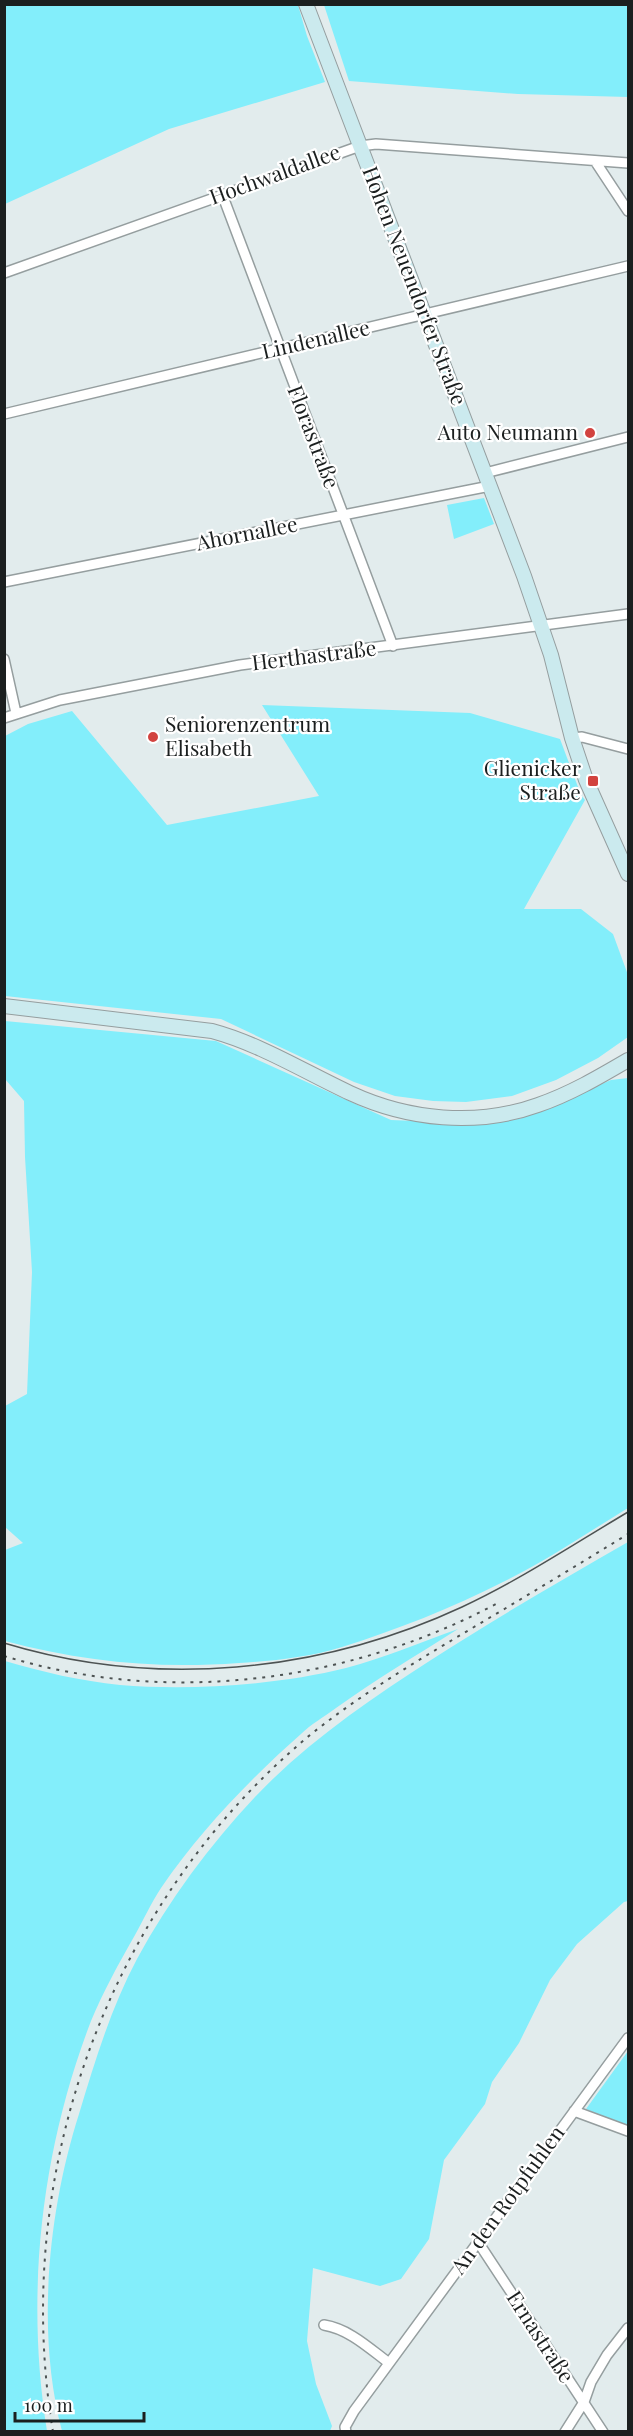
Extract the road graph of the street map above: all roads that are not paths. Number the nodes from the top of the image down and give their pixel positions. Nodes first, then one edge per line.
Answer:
1 (306, 4) edge
2 (360, 146) junction
3 (595, 161) junction
4 (628, 163) edge
5 (222, 194) junction
6 (628, 211) edge
7 (628, 266) edge
8 (4, 273) edge
9 (425, 315) junction
10 (280, 348) junction
11 (4, 414) edge
12 (628, 437) edge
13 (488, 479) junction
14 (343, 515) junction
15 (4, 582) edge
16 (628, 614) edge
17 (542, 626) junction
18 (393, 646) junction
19 (4, 658) edge
20 (15, 713) junction
21 (4, 718) edge
22 (572, 738) junction
23 (628, 748) edge
24 (628, 874) edge
25 (4, 1006) edge
26 (628, 1060) edge
27 (628, 2038) edge
28 (574, 2111) junction
29 (628, 2131) edge
30 (478, 2242) junction
31 (324, 2325) dead end
32 (628, 2328) edge
33 (389, 2363) junction
34 (584, 2402) junction
35 (346, 2432) edge
36 (565, 2432) edge
37 (603, 2432) edge

1 - 2 main road, Hohen Neuendorfer Straße
2 - 3 street, Hochwaldallee
2 - 5 street, Hochwaldallee
2 - 9 main road, Hohen Neuendorfer Straße
3 - 4 street, Hochwaldallee
3 - 6 street
5 - 8 street, Hochwaldallee
5 - 10 street, Florastraße
7 - 9 street, Lindenallee
9 - 10 street, Lindenallee
9 - 13 main road, Hohen Neuendorfer Straße
10 - 11 street, Lindenallee
10 - 14 street, Florastraße
12 - 13 street, Ahornallee
13 - 14 street, Ahornallee
13 - 17 main road, Hohen Neuendorfer Straße
14 - 15 street, Ahornallee
14 - 18 street, Florastraße
16 - 17 street, Herthastraße
17 - 18 street, Herthastraße
17 - 22 main road, Hohen Neuendorfer Straße
18 - 20 street, Herthastraße
19 - 20 street
20 - 21 street, Herthastraße
22 - 23 street
22 - 24 main road, Hohen Neuendorfer Straße
25 - 26 main road
27 - 28 street, An den Rotpfuhlen
28 - 29 street
28 - 30 street, An den Rotpfuhlen
30 - 33 street, An den Rotpfuhlen
30 - 34 street, Ernastraße
31 - 33 street
32 - 34 street
33 - 35 street, An den Rotpfuhlen
34 - 36 street
34 - 37 street, Ernastraße

